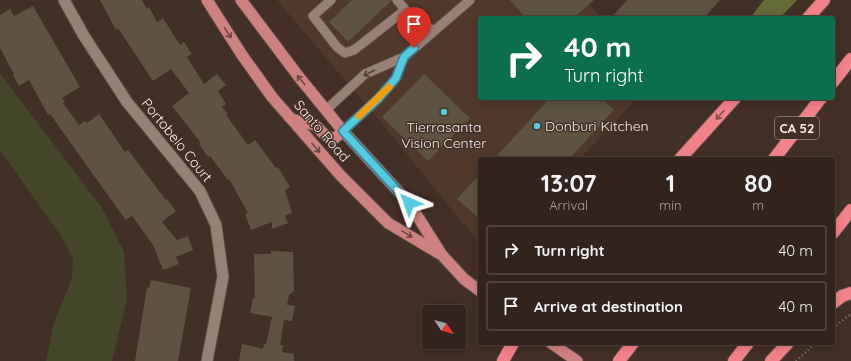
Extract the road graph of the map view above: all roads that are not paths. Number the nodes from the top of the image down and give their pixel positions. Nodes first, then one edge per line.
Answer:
1 (64, 0) edge
2 (207, 0) edge
3 (241, 0) edge
4 (331, 0) edge
5 (396, 0) edge
6 (470, 0) edge
7 (824, 0) edge
8 (405, 10) junction
9 (810, 16) edge
10 (434, 31) junction
11 (404, 57) junction
12 (851, 58) edge
13 (835, 79) edge
14 (733, 100) edge
15 (819, 100) edge
16 (326, 109) junction
17 (291, 119) junction
18 (343, 131) junction
19 (682, 157) edge
20 (776, 157) edge
21 (851, 210) edge
22 (835, 230) edge
23 (442, 255) junction
24 (478, 290) edge
25 (851, 293) edge
26 (835, 301) edge
27 (512, 345) edge
28 (554, 345) edge
29 (631, 345) edge
30 (746, 345) edge
31 (786, 345) edge
32 (574, 359) edge
33 (207, 361) edge
34 (503, 361) edge
35 (619, 361) edge
36 (734, 361) edge
37 (771, 361) edge

1 - 33 street, Portobelo Court
2 -> 17 main road, Santo Road
16 -> 3 main road, Santo Road
4 - 8 lane
5 - 8 lane
6 - 10 lane
7 - 9 highway
8 - 10 lane
10 - 11 lane
11 -> 16 lane
11 - 18 lane
12 - 13 highway
14 -> 19 highway
15 - 20 highway, CA 52
16 - 18 main road, Santo Road
17 - 18 main road
17 -> 23 main road, Santo Road
18 - 23 main road, Santo Road
21 - 22 highway
23 - 24 main road, Santo Road
25 - 26 highway
27 - 34 highway
28 - 32 main road
29 - 35 highway
30 - 36 highway
31 - 37 highway

